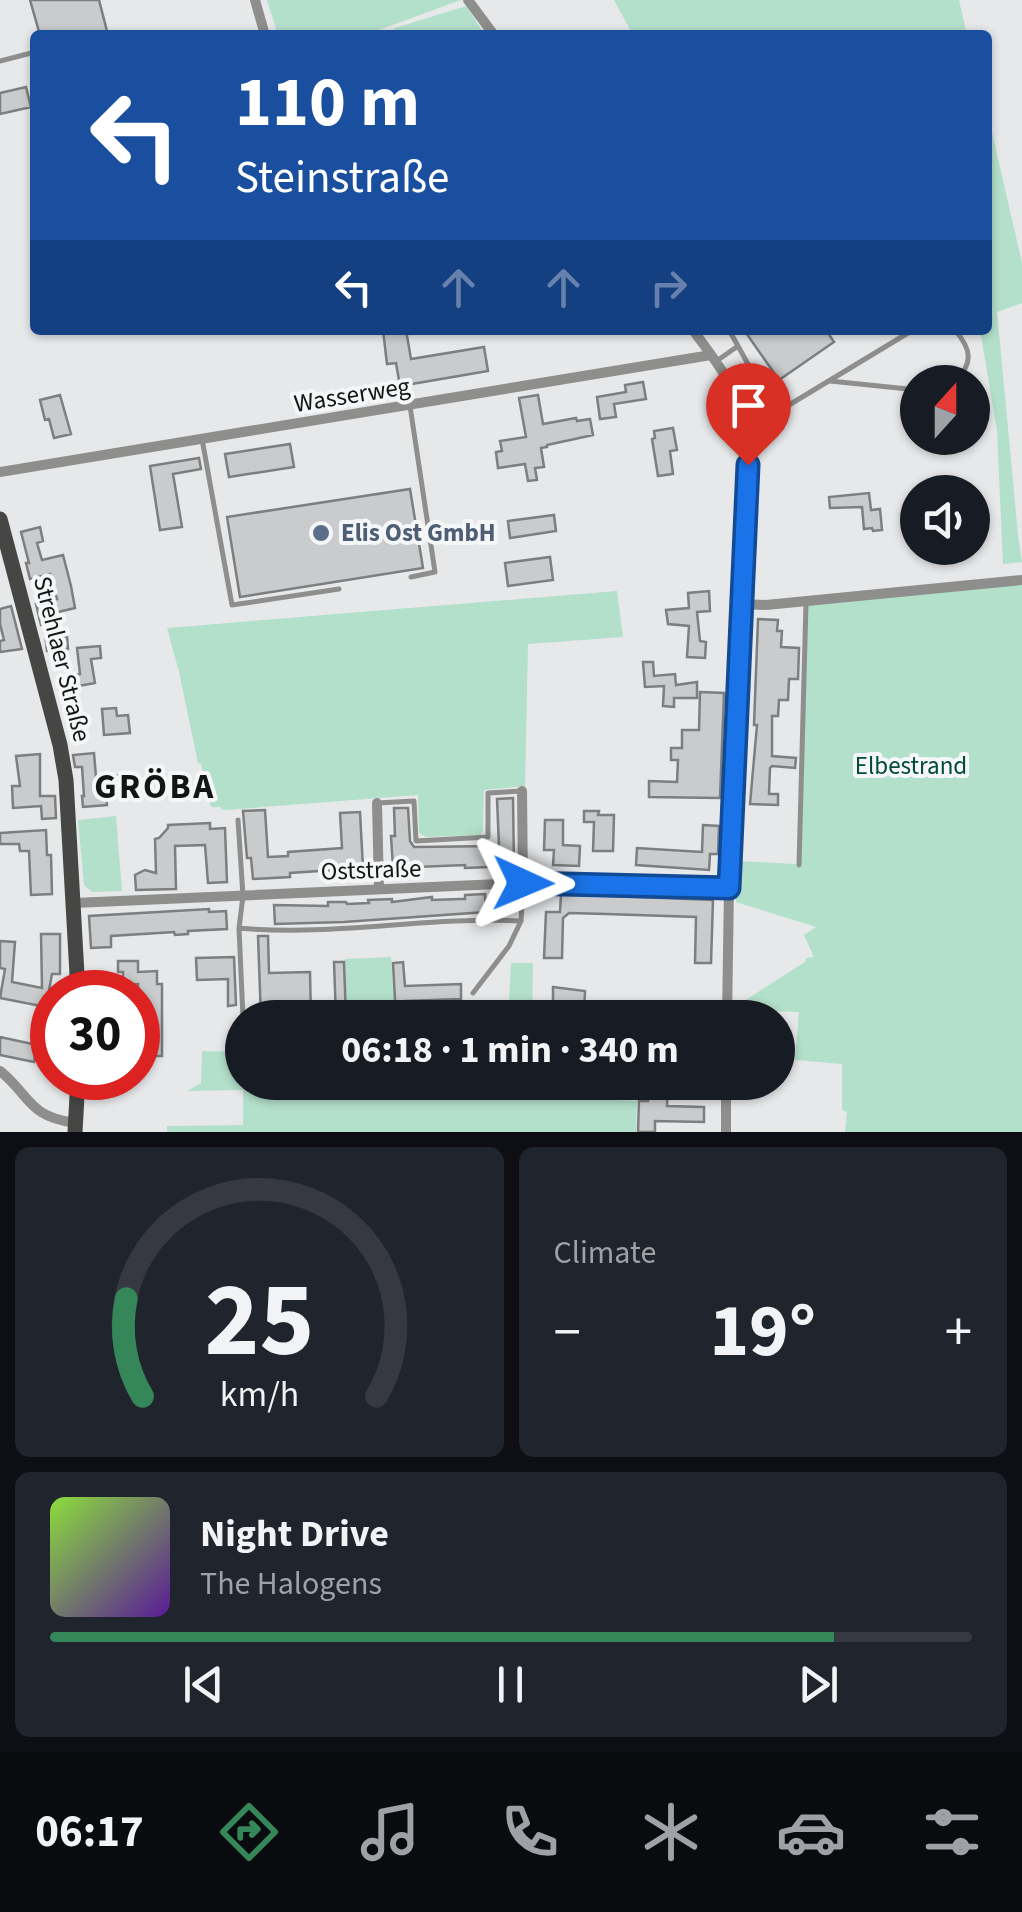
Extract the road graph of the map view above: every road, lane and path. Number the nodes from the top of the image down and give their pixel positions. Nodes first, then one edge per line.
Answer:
1 (255, 0) edge
2 (468, 0) edge
3 (264, 30) edge
4 (490, 30) edge
5 (30, 53) edge
6 (0, 61) edge
7 (697, 335) edge
8 (732, 335) edge
9 (905, 335) edge
10 (959, 335) edge
11 (738, 346) junction
12 (713, 358) junction
13 (966, 365) edge
14 (827, 381) junction
15 (900, 388) edge
16 (410, 406) junction
17 (202, 439) junction
18 (0, 472) edge
19 (0, 518) edge
20 (411, 577) dead end
21 (1022, 580) edge
22 (338, 588) dead end
23 (806, 601) junction
24 (742, 604) junction
25 (522, 791) joint
26 (377, 803) joint
27 (238, 820) dead end
28 (799, 865) dead end
29 (523, 883) junction
30 (729, 888) junction
31 (379, 890) junction
32 (243, 896) junction
33 (74, 904) junction
34 (521, 921) junction
35 (239, 928) junction
36 (77, 970) edge
37 (474, 993) dead end
38 (242, 1000) edge
39 (727, 1000) edge
40 (0, 1071) edge
41 (77, 1100) edge
42 (726, 1100) edge
43 (75, 1128) edge
44 (726, 1132) edge

1 - 3 street
2 - 4 street
5 - 6 lane
7 - 12 street
8 - 11 lane
9 - 14 lane
10 - 13 lane
11 - 12 lane
11 - 14 lane
12 - 16 street, Wasserweg
12 - 24 street
14 - 15 lane
16 - 17 street, Wasserweg
16 - 20 lane
17 - 18 street, Wasserweg
17 - 22 lane
19 - 33 main road, Strehlaer Straße
21 - 23 street
23 - 24 street
23 - 28 lane
24 - 30 street
25 - 26 lane
25 - 29 street
26 - 31 street
27 - 32 lane
29 - 30 street, Oststraße
29 - 31 street, Oststraße
29 - 34 lane
30 - 39 street
31 - 32 street, Oststraße
32 - 33 street, Oststraße
32 - 35 lane
33 - 36 main road, Strehlaer Straße
34 - 35 lane
34 - 37 lane
35 - 38 lane
40 - 43 street
41 - 43 main road
42 - 44 street

